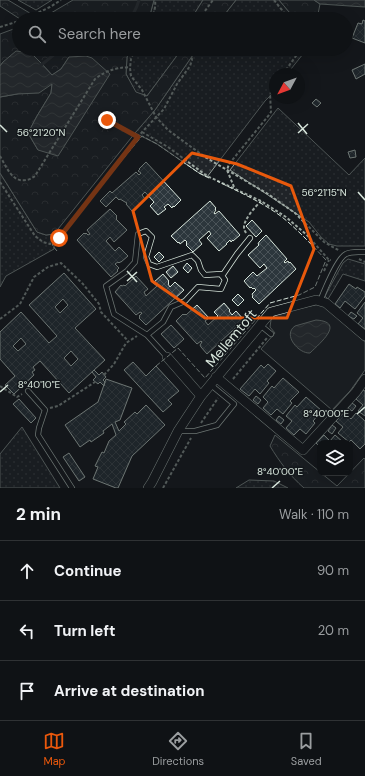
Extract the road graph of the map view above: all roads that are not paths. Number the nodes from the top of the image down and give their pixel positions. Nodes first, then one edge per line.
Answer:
1 (250, 238) road end
2 (365, 252) edge
3 (222, 276) junction
4 (320, 301) junction
5 (260, 325) junction
6 (146, 334) junction
7 (271, 334) road end
8 (365, 336) edge
9 (167, 357) joint
10 (365, 379) edge
11 (213, 381) junction
12 (28, 391) road end
13 (201, 396) junction
14 (178, 431) junction
15 (72, 488) edge
16 (148, 488) edge

1 - 3 lane
2 - 4 lane
3 - 6 lane
3 - 6 lane
4 - 5 street, Mellemtoft
4 - 8 street
5 - 7 lane
5 - 11 street, Mellemtoft
6 - 9 lane
9 - 13 street
10 - 11 street
11 - 13 street, Mellemtoft
11 - 14 lane, Mellemtoft
12 - 15 lane
13 - 14 street, Mellemtoft
14 - 16 street, Mellemtoft

